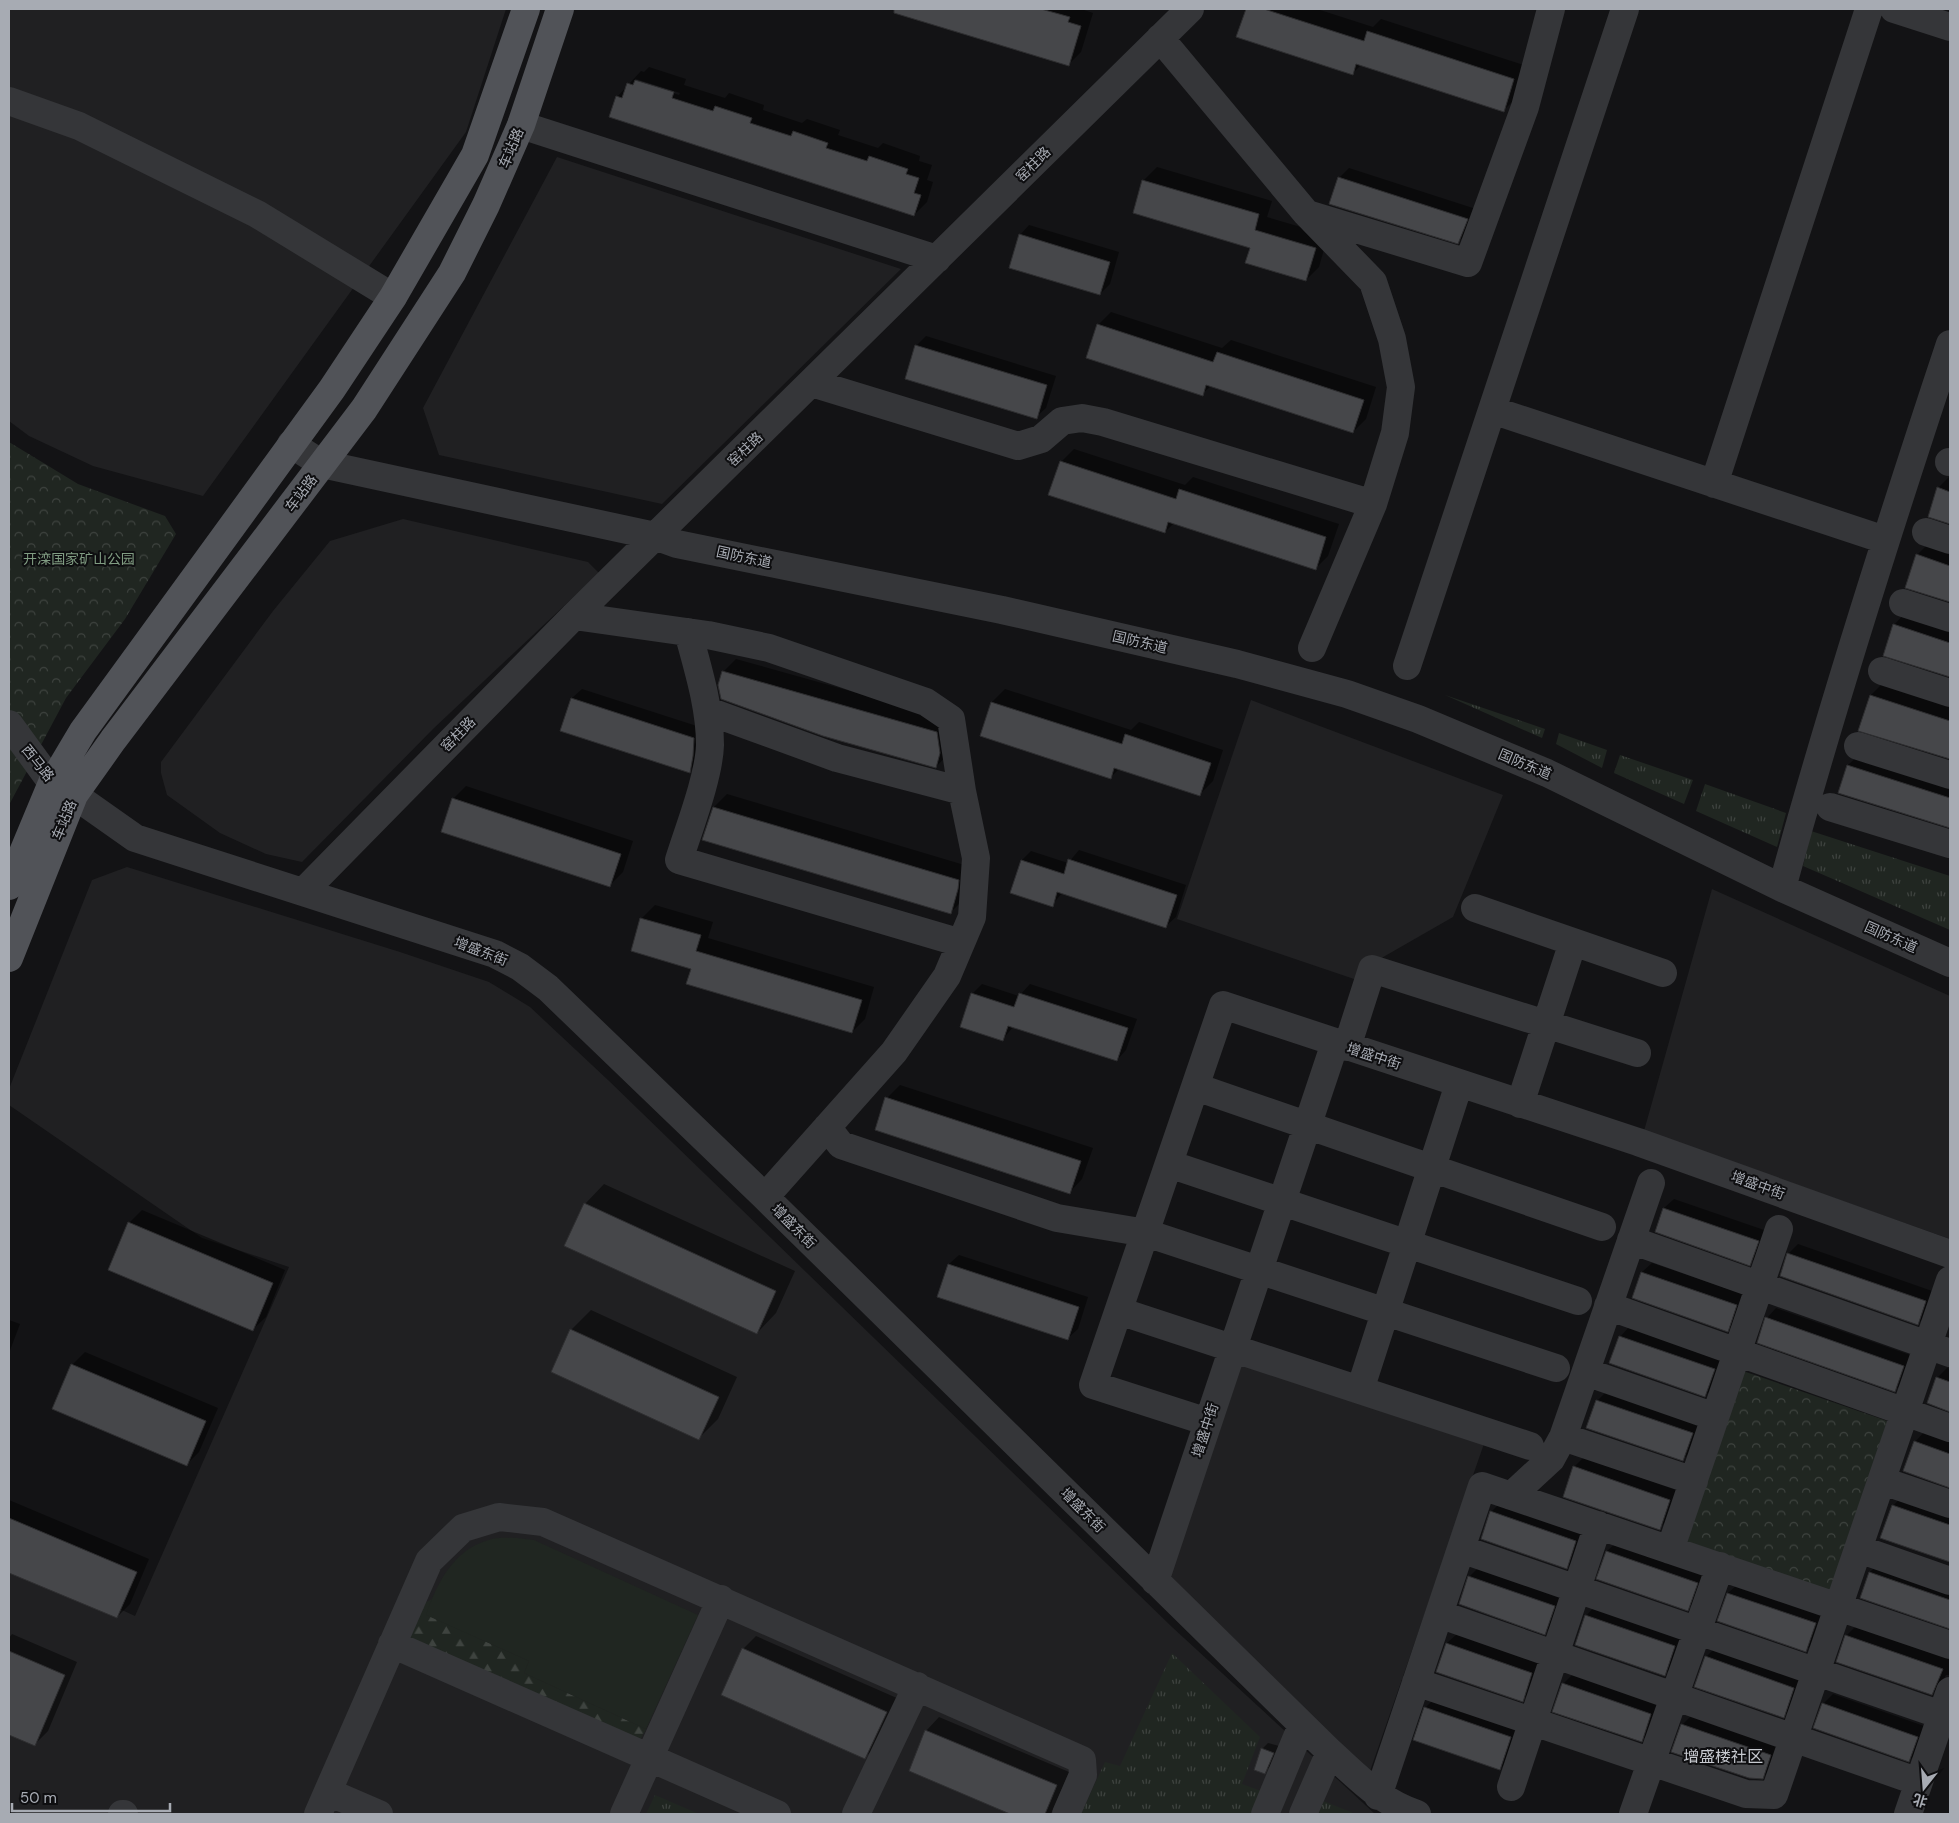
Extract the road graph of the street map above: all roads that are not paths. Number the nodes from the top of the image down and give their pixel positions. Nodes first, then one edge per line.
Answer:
1 (526, 9) edge
2 (560, 9) edge
3 (1190, 9) edge
4 (1551, 9) edge
5 (1625, 9) edge
6 (1869, 9) edge
7 (1894, 9) edge
8 (1950, 27) edge
9 (1160, 38) junction
10 (9, 101) edge
11 (521, 125) junction
12 (1306, 213) junction
13 (937, 258) junction
14 (393, 297) junction
15 (1950, 344) edge
16 (812, 383) junction
17 (1492, 410) junction
18 (290, 444) junction
19 (322, 464) junction
20 (1714, 484) junction
21 (1373, 504) junction
22 (656, 536) junction
23 (1885, 540) junction
24 (1903, 603) dead end
25 (574, 616) junction
26 (1950, 618) edge
27 (688, 632) junction
28 (1312, 648) dead end
29 (1407, 666) dead end
30 (1882, 671) dead end
31 (1950, 693) edge
32 (708, 711) junction
33 (9, 724) edge
34 (1858, 746) dead end
35 (1950, 775) edge
36 (63, 789) junction
37 (962, 791) junction
38 (1830, 807) dead end
39 (1950, 844) edge
40 (9, 886) edge
41 (1782, 888) junction
42 (303, 892) junction
43 (1475, 908) dead end
44 (1573, 942) junction
45 (962, 943) junction
46 (9, 958) edge
47 (1950, 963) edge
48 (1663, 972) dead end
49 (1546, 1024) junction
50 (1341, 1045) junction
51 (1637, 1053) dead end
52 (1459, 1084) junction
53 (1196, 1087) junction
54 (1520, 1104) junction
55 (1307, 1125) junction
56 (827, 1127) junction
57 (1169, 1164) junction
58 (1432, 1169) junction
59 (1651, 1183) dead end
60 (765, 1198) junction
61 (1282, 1202) junction
62 (1602, 1227) dead end
63 (1779, 1229) dead end
64 (1146, 1233) junction
65 (1631, 1240) junction
66 (1408, 1244) junction
67 (1950, 1254) edge
68 (1259, 1270) junction
69 (1950, 1280) edge
70 (1760, 1286) junction
71 (1578, 1301) dead end
72 (1608, 1306) junction
73 (1119, 1311) junction
74 (1385, 1313) junction
75 (1233, 1348) junction
76 (1940, 1349) edge
77 (1737, 1352) junction
78 (1556, 1368) dead end
79 (1586, 1372) junction
80 (1360, 1390) junction
81 (1906, 1412) junction
82 (1715, 1417) junction
83 (1208, 1422) junction
84 (1950, 1428) edge
85 (1563, 1437) junction
86 (1530, 1446) dead end
87 (1694, 1481) junction
88 (1882, 1481) junction
89 (1511, 1496) junction
90 (1950, 1504) edge
91 (1598, 1525) junction
92 (1461, 1548) junction
93 (1859, 1549) junction
94 (1670, 1550) junction
95 (1720, 1566) junction
96 (1155, 1581) junction
97 (1950, 1581) edge
98 (1576, 1589) junction
99 (721, 1599) junction
100 (1839, 1607) junction
101 (1439, 1614) junction
102 (1697, 1630) junction
103 (392, 1644) junction
104 (1950, 1645) edge
105 (1554, 1654) junction
106 (1817, 1672) junction
107 (1416, 1682) junction
108 (917, 1686) junction
109 (1674, 1696) junction
110 (1948, 1708) edge
111 (1532, 1721) junction
112 (1302, 1725) junction
113 (1794, 1738) junction
114 (1330, 1752) junction
115 (649, 1758) junction
116 (1651, 1762) junction
117 (1919, 1782) junction
118 (1510, 1787) dead end
119 (1378, 1796) junction
120 (323, 1803) edge
121 (379, 1814) edge
122 (624, 1814) edge
123 (777, 1814) edge
124 (856, 1814) edge
125 (1066, 1814) edge
126 (1265, 1814) edge
127 (1303, 1814) edge
128 (1417, 1814) edge
129 (1633, 1814) edge
130 (1908, 1814) edge

1 - 14 main road, 车站路
2 - 11 main road, 车站路
3 - 9 street, 窑柱路
4 - 12 street
5 - 17 street
6 - 20 street
7 - 8 street
9 - 12 street
9 - 13 street, 窑柱路
10 - 14 street
11 - 13 street
11 - 19 main road, 车站路
12 - 21 street
13 - 16 street, 窑柱路
14 - 18 main road, 车站路
15 - 23 street
16 - 21 street
16 - 22 street, 窑柱路
17 - 20 street
17 - 29 street
18 - 19 street, 国防东道
18 - 36 main road, 车站路
19 - 22 street, 国防东道
19 - 36 main road, 车站路
20 - 23 street
21 - 28 street
22 - 25 street, 窑柱路
22 - 41 street, 国防东道
23 - 41 street
24 - 26 street
25 - 27 street
25 - 42 street, 窑柱路
27 - 32 street
27 - 37 street
30 - 31 street
32 - 37 street
32 - 45 street
33 - 36 street, 西马路
34 - 35 street
36 - 40 main road, 车站路
36 - 42 street, 增盛东街
36 - 46 main road, 车站路
37 - 45 street
38 - 39 street
41 - 47 street, 国防东道
42 - 60 street, 增盛东街
43 - 44 street
44 - 48 street
44 - 49 street
45 - 56 street
49 - 50 street
49 - 51 street
49 - 54 street
50 - 52 street, 增盛中街
50 - 53 street
50 - 55 street, 增盛中街
52 - 54 street, 增盛中街
52 - 58 street
53 - 55 street
53 - 57 street
54 - 67 street, 增盛中街
55 - 58 street
55 - 61 street, 增盛中街
56 - 60 street
56 - 64 street
57 - 61 street
57 - 64 street
58 - 62 street
58 - 66 street
59 - 65 street
60 - 96 street, 增盛东街
61 - 66 street
61 - 68 street, 增盛中街
63 - 70 street
64 - 68 street
64 - 73 street
65 - 70 street
65 - 72 street
66 - 71 street
66 - 74 street
68 - 74 street
68 - 75 street, 增盛中街
69 - 76 street
70 - 76 street
70 - 77 street
72 - 77 street
72 - 79 street
73 - 75 street
73 - 83 street
74 - 78 street
74 - 80 street
75 - 80 street
75 - 83 street, 增盛中街
76 - 81 street
77 - 81 street
77 - 82 street
79 - 82 street
79 - 85 street
80 - 86 street
81 - 84 street
81 - 88 street
82 - 87 street
83 - 96 street, 增盛中街
85 - 87 street
85 - 89 street
87 - 94 street
88 - 90 street
88 - 93 street
89 - 91 street
89 - 92 street
91 - 94 street
91 - 98 street
92 - 98 street
92 - 101 street
93 - 97 street
93 - 100 street
94 - 95 street
95 - 100 street
95 - 102 street
96 - 112 street, 增盛东街
98 - 102 street
98 - 105 street
99 - 103 street
99 - 108 street
99 - 115 street
100 - 104 street
100 - 106 street
101 - 105 street
101 - 107 street
102 - 106 street
102 - 109 street
103 - 115 street
103 - 120 street
105 - 109 street
105 - 111 street
106 - 110 street
106 - 113 street
107 - 111 street
107 - 119 street
108 - 124 street
108 - 125 street
109 - 113 street
109 - 116 street
110 - 117 street
111 - 116 street
111 - 118 street
112 - 114 street, 增盛东街
112 - 126 street
113 - 116 street
113 - 117 street
114 - 119 street, 增盛东街
114 - 127 street
115 - 122 street
115 - 123 street
116 - 129 street
117 - 130 street
119 - 128 street, 增盛东街
120 - 121 street

